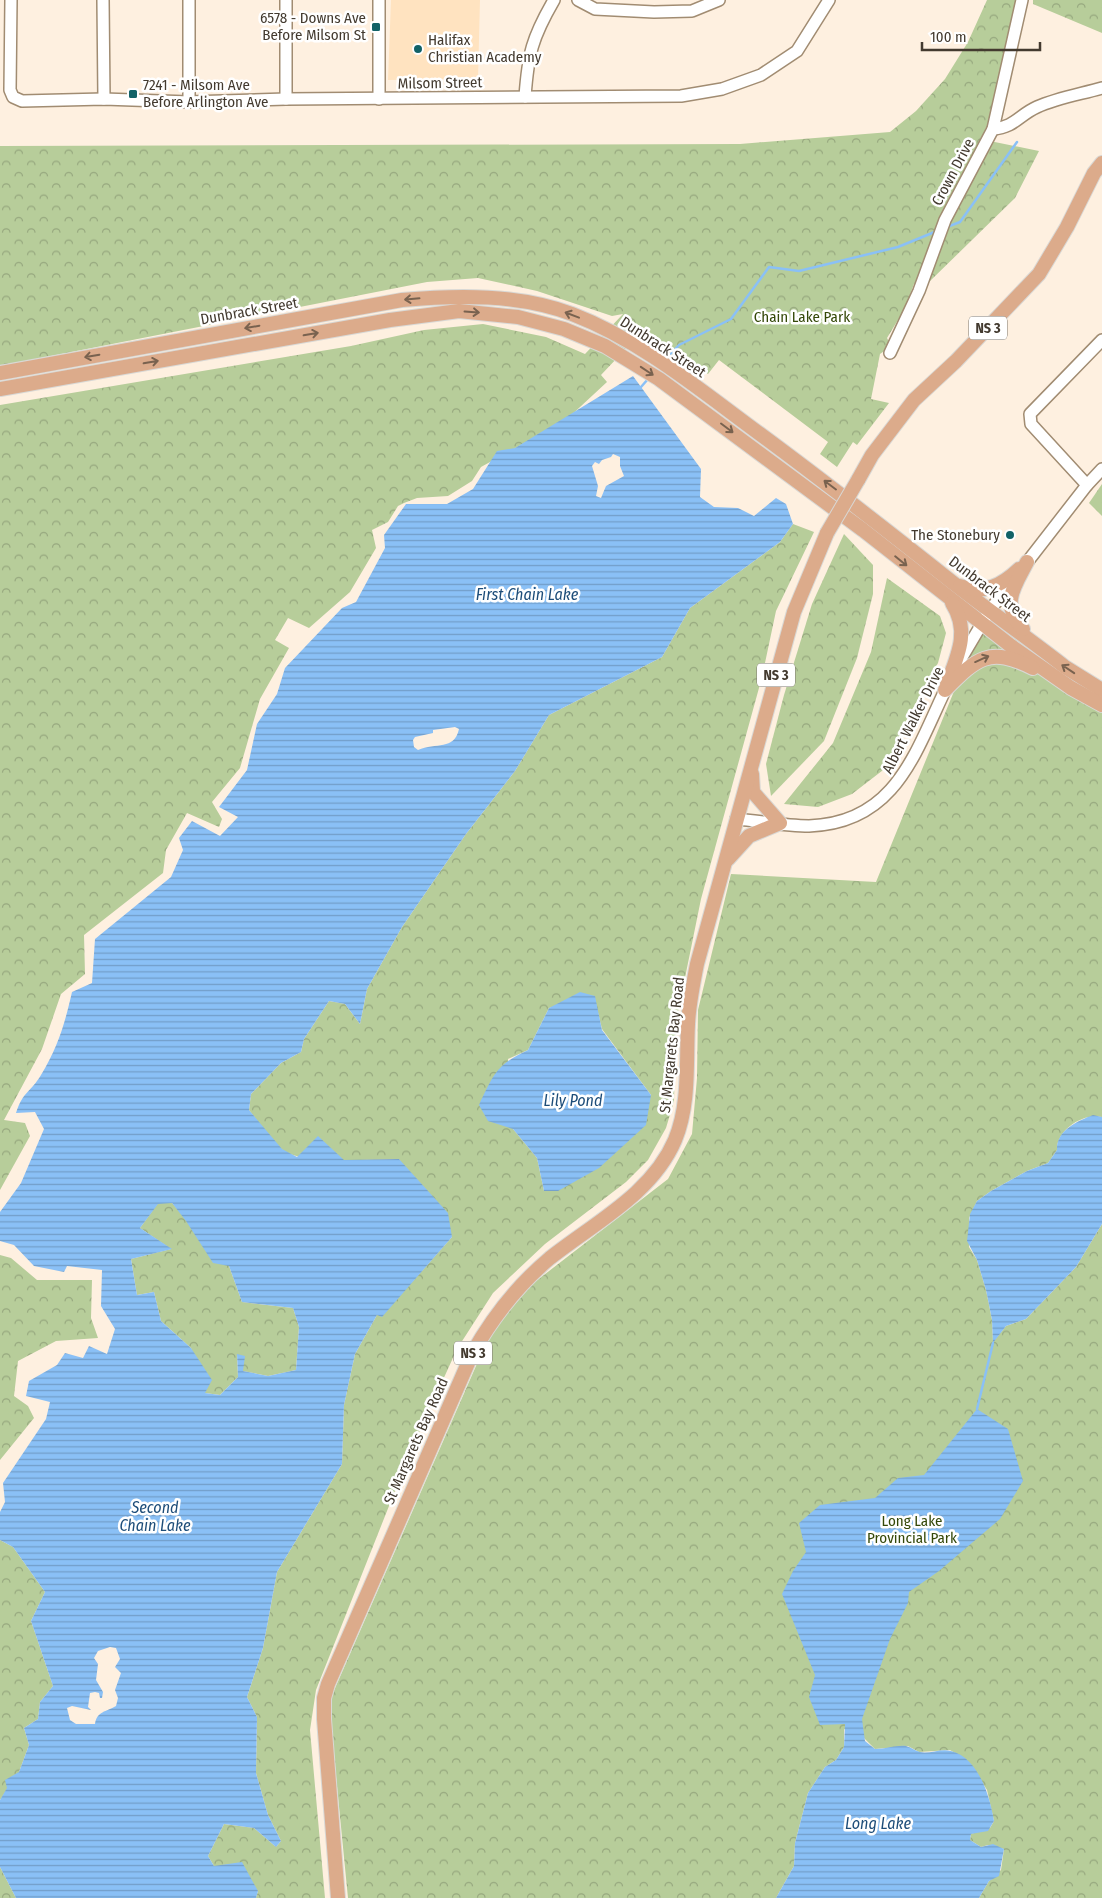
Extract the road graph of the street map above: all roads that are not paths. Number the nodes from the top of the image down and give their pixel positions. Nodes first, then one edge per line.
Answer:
1 (10, 0) edge
2 (103, 0) edge
3 (189, 0) edge
4 (286, 0) edge
5 (379, 0) edge
6 (554, 0) edge
7 (578, 0) edge
8 (719, 0) edge
9 (829, 0) edge
10 (1022, 0) edge
11 (1102, 88) edge
12 (525, 97) junction
13 (104, 99) junction
14 (286, 99) junction
15 (379, 99) junction
16 (189, 102) junction
17 (993, 130) junction
18 (1102, 163) edge
19 (1102, 340) edge
20 (890, 352) dead end
21 (0, 373) edge
22 (0, 390) edge
23 (1102, 469) edge
24 (1087, 484) junction
25 (1027, 562) junction
26 (954, 583) junction
27 (948, 598) junction
28 (990, 610) junction
29 (982, 622) junction
30 (1036, 645) junction
31 (1055, 676) junction
32 (945, 690) junction
33 (1102, 690) edge
34 (1102, 705) edge
35 (750, 766) junction
36 (736, 819) junction
37 (780, 823) junction
38 (724, 866) junction
39 (338, 1898) edge

1 - 13 street, Milsom Street
2 - 13 street
3 - 16 street
4 - 14 street
5 - 15 street
6 - 12 street
7 - 8 street
9 - 12 street, Milsom Street
10 - 17 street, Crown Drive
11 - 17 street
12 - 15 street, Milsom Street
13 - 16 street, Milsom Street
14 - 15 street, Milsom Street
14 - 16 street, Milsom Street
17 - 20 street, Crown Drive
18 - 35 main road, St Margarets Bay Road / NS 3, bridge
19 - 24 street
26 -> 21 main road, Dunbrack Street
22 -> 27 main road, Dunbrack Street
23 - 24 street, Albert Walker Drive
24 - 25 street, Albert Walker Drive
25 - 26 main road
25 - 28 street, Albert Walker Drive
25 - 30 main road
26 - 28 main road, Dunbrack Street
27 - 29 main road, Dunbrack Street
27 - 32 main road
28 - 29 street, Albert Walker Drive
28 - 30 main road, Dunbrack Street
29 - 31 main road, Dunbrack Street
29 - 32 street, Albert Walker Drive
33 -> 30 main road, Dunbrack Street
32 -> 31 main road
31 - 34 main road, Dunbrack Street
32 - 37 street, Albert Walker Drive
35 - 36 main road, St Margarets Bay Road / NS 3
35 - 37 main road
36 - 37 street, Albert Walker Drive
36 - 38 main road, St Margarets Bay Road / NS 3
37 - 38 main road
38 - 39 main road, St Margarets Bay Road / NS 3

